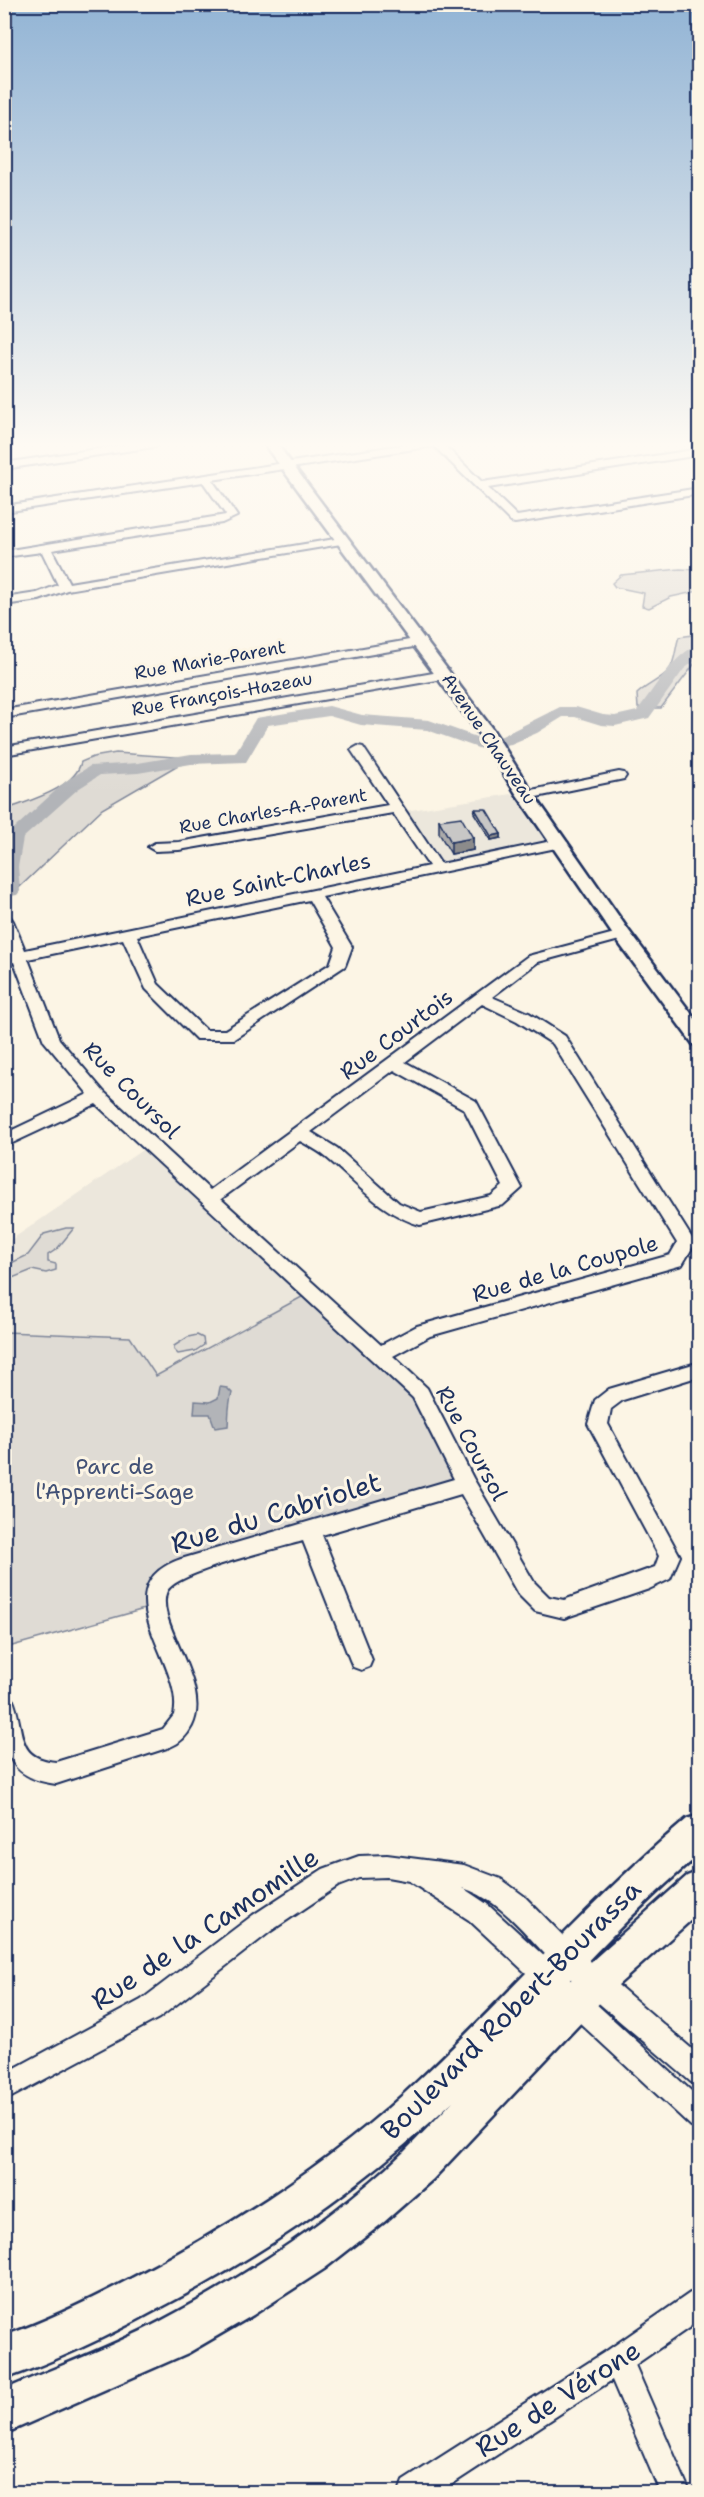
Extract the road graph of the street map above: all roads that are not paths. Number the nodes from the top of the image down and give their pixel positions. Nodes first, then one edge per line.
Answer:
1 (51, 561) edge
2 (224, 561) edge
3 (356, 561) edge
4 (65, 587) junction
5 (4, 602) edge
6 (421, 642) junction
7 (445, 675) junction
8 (4, 714) edge
9 (358, 750) dead end
10 (4, 751) edge
11 (619, 776) dead end
12 (527, 795) junction
13 (396, 808) junction
14 (561, 843) junction
15 (155, 847) dead end
16 (436, 868) junction
17 (313, 894) junction
18 (6, 921) edge
19 (129, 935) junction
20 (622, 935) junction
21 (12, 958) edge
22 (481, 998) junction
23 (699, 1040) edge
24 (394, 1063) junction
25 (99, 1096) junction
26 (301, 1134) junction
27 (4, 1141) edge
28 (211, 1198) junction
29 (379, 1354) junction
30 (699, 1369) edge
31 (466, 1484) junction
32 (310, 1532) junction
33 (361, 1660) dead end
34 (4, 1705) edge
35 (699, 1831) edge
36 (699, 1887) edge
37 (571, 1979) junction
38 (699, 2073) edge
39 (4, 2088) edge
40 (699, 2117) edge
41 (699, 2303) edge
42 (4, 2358) edge
43 (618, 2360) junction
44 (4, 2412) edge
45 (414, 2493) edge
46 (675, 2493) edge

1 - 4 street
2 - 4 street
3 - 6 main road, Avenue Chauveau
4 - 5 street
6 - 7 main road, Avenue Chauveau
6 - 8 street, Rue Marie-Parent
7 - 10 street, Rue François-Hazeau
7 - 12 main road, Avenue Chauveau
9 - 13 street, Rue Charles-A.-Parent
11 - 12 street
12 - 14 main road, Avenue Chauveau
13 - 15 street, Rue Charles-A.-Parent
13 - 16 street, Rue Charles-A.-Parent
14 - 16 street, Rue Saint-Charles
14 - 20 main road, Avenue Chauveau
16 - 17 street, Rue Saint-Charles
17 - 19 street, Rue Saint-Charles
17 - 19 street
18 - 21 street, Rue Coursol
19 - 21 street, Rue Saint-Charles
20 - 22 street, Rue Courtois
20 - 23 main road, Avenue Chauveau
21 - 25 street, Rue Coursol
22 - 24 street, Rue Courtois
22 - 29 street, Rue de la Coupole
24 - 26 street, Rue Courtois
24 - 26 street
25 - 27 street
25 - 28 street, Rue Coursol
26 - 28 street, Rue Courtois
28 - 29 street, Rue Coursol
29 - 31 street, Rue Coursol
30 - 31 street, Rue Coursol
31 - 32 street, Rue du Cabriolet
32 - 33 street
32 - 34 street, Rue du Cabriolet
35 - 37 highway, Boulevard Robert-Bourassa
36 - 37 highway, Boulevard Robert-Bourassa
37 - 38 street
37 - 39 street, Rue de la Camomille
37 - 40 street
37 - 42 highway, Boulevard Robert-Bourassa
37 - 44 highway, Boulevard Robert-Bourassa
41 - 43 street, Rue de Vérone
43 - 45 street, Rue de Vérone
43 - 46 street

